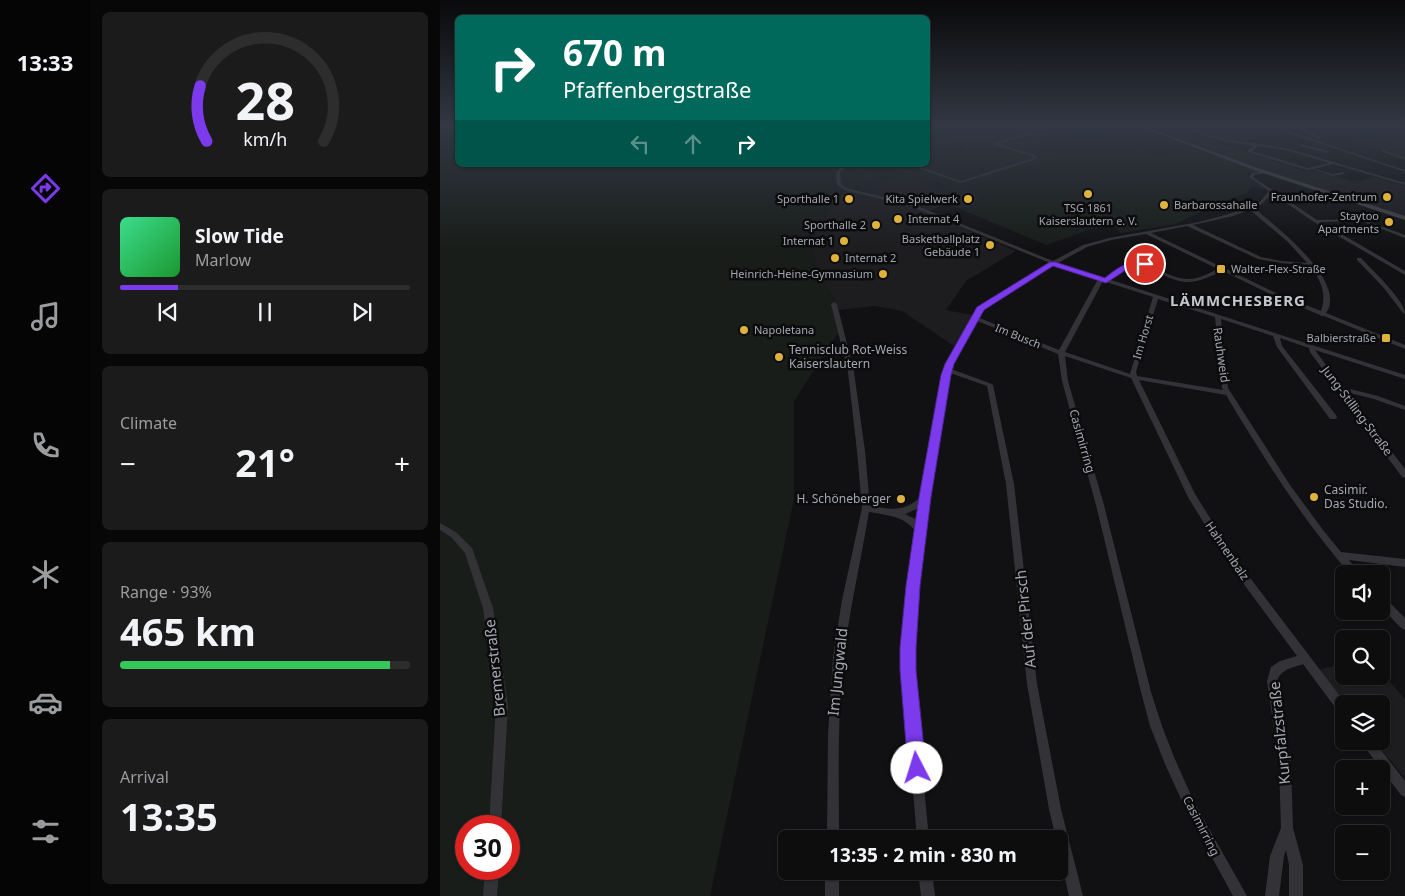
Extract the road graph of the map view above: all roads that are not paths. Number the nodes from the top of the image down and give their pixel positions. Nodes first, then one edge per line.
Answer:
1 (844, 167) edge
2 (916, 167) edge
3 (1010, 167) edge
4 (1251, 167) edge
5 (1305, 167) edge
6 (1316, 167) edge
7 (1345, 167) edge
8 (1393, 167) edge
9 (1311, 168) junction
10 (1405, 171) edge
11 (1264, 172) junction
12 (1344, 173) dead end
13 (1405, 184) edge
14 (1271, 191) junction
15 (1251, 208) junction
16 (1405, 218) edge
17 (1316, 221) junction
18 (1188, 225) junction
19 (1147, 233) junction
20 (1405, 236) edge
21 (1358, 259) dead end
22 (1052, 263) junction
23 (1311, 265) junction
24 (1221, 270) junction
25 (1405, 273) edge
26 (1103, 280) junction
27 (1156, 297) junction
28 (834, 304) dead end
29 (1405, 312) edge
30 (1323, 315) junction
31 (1218, 317) junction
32 (974, 318) junction
33 (1276, 336) junction
34 (1312, 346) junction
35 (1405, 347) edge
36 (1061, 353) junction
37 (947, 370) junction
38 (1403, 373) edge
39 (1134, 377) junction
40 (1340, 388) junction
41 (1228, 393) junction
42 (1405, 408) edge
43 (1333, 418) dead end
44 (1405, 475) edge
45 (925, 497) junction
46 (866, 508) junction
47 (896, 513) junction
48 (440, 526) edge
49 (921, 532) junction
50 (1339, 555) junction
51 (1405, 562) edge
52 (1348, 565) edge
53 (1390, 609) edge
54 (1405, 625) edge
55 (1306, 659) junction
56 (1335, 698) edge
57 (1375, 750) edge
58 (1405, 791) edge
59 (496, 815) edge
60 (1287, 828) junction
61 (833, 830) edge
62 (922, 830) edge
63 (491, 880) edge
64 (832, 880) edge
65 (927, 880) edge
66 (490, 896) edge
67 (832, 896) edge
68 (928, 896) edge
69 (1076, 896) edge
70 (1240, 896) edge
71 (1272, 896) edge
72 (1296, 896) edge

1 - 22 street
2 - 3 street
4 - 11 main road
5 - 9 street
6 - 9 street
7 - 13 street
8 - 10 street
9 - 12 street
11 - 14 street
11 - 16 main road
14 - 15 street
14 - 17 street
15 - 18 street
15 - 23 street
17 - 20 street
17 - 25 street
18 - 19 street
18 - 23 street
19 - 22 street
19 - 24 street
21 - 29 street
22 - 26 street
22 - 32 street
23 - 30 street
24 - 26 street
24 - 30 street
26 - 27 street
26 - 36 street
27 - 31 street
27 - 39 street, Im Horst
28 - 46 street, Im Jungwald
30 - 35 street
31 - 33 street
31 - 41 street, Rauhweid
32 - 36 street, Im Busch
32 - 37 street
33 - 34 street
33 - 43 street
34 - 38 street
34 - 40 street, Jung-Stilling-Straße
36 - 39 street
36 - 70 street, Casimirring
37 - 45 street
37 - 69 street, Auf der Pirsch
39 - 41 street
39 - 55 street, Hahnenbalz
40 - 42 street
40 - 44 street, Jung-Stilling-Straße
41 - 50 street
45 - 47 street
45 - 49 street
46 - 47 street
46 - 61 street, Im Jungwald
47 - 49 street
48 - 59 street, Bremerstraße
49 - 62 street
50 - 51 street
50 - 52 street
53 - 54 street
55 - 56 street, Hahnenbalz
55 - 60 street, Kurpfalzstraße
57 - 58 street
60 - 71 street, Kurpfalzstraße
60 - 72 street, Kurpfalzstraße
63 - 66 street
64 - 67 street
65 - 68 street

